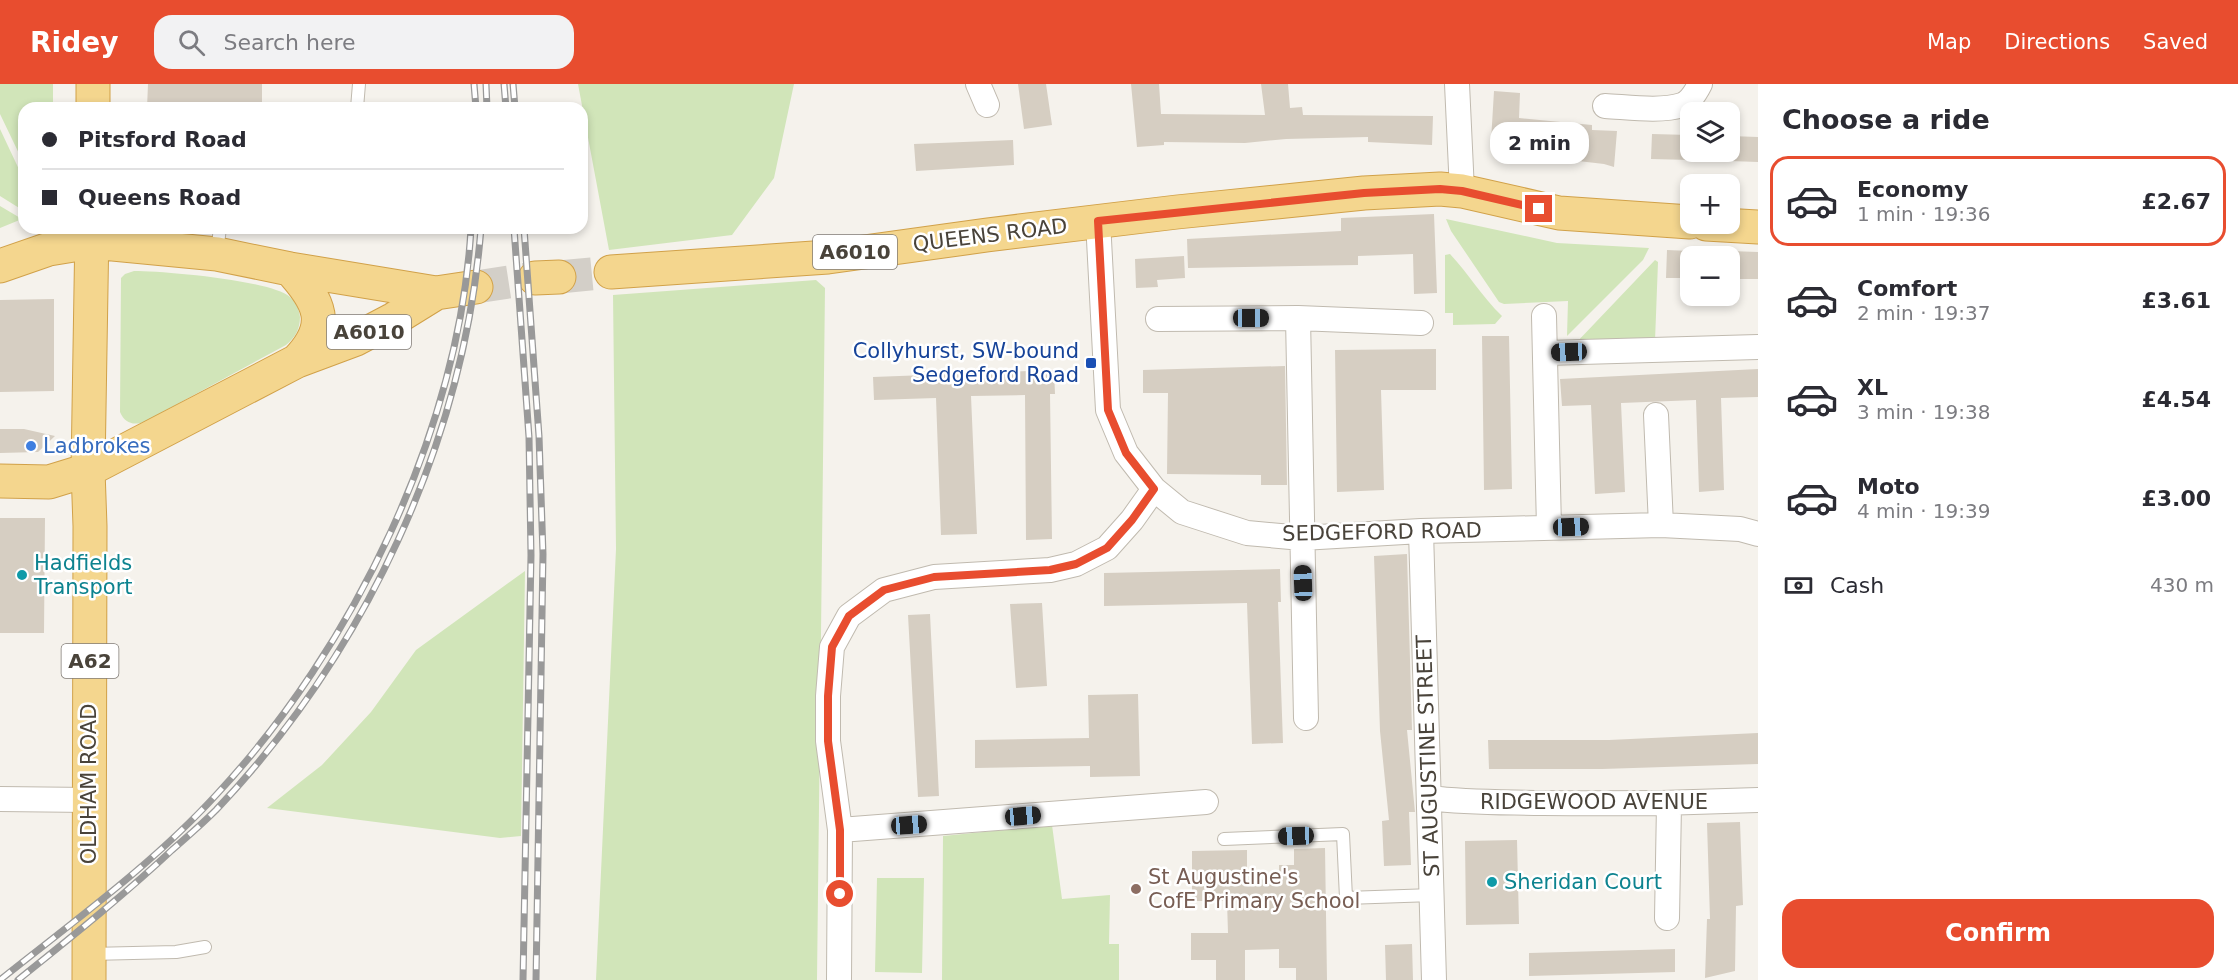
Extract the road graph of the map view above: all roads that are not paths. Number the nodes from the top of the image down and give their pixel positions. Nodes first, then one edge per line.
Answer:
1 (93, 84) edge
2 (359, 84) edge
3 (1457, 84) edge
4 (1700, 84) edge
5 (93, 102) edge
6 (358, 102) edge
7 (1605, 106) dead end
8 (1462, 191) junction
9 (1098, 221) junction
10 (1680, 221) edge
11 (1740, 226) edge
12 (1758, 227) edge
13 (92, 235) edge
14 (219, 241) edge
15 (0, 266) edge
16 (290, 269) junction
17 (611, 272) tunnel mouth
18 (476, 287) tunnel mouth
19 (436, 293) junction
20 (1544, 316) dead end
21 (1298, 318) junction
22 (1158, 319) dead end
23 (1421, 324) dead end
24 (1758, 347) edge
25 (1546, 353) junction
26 (297, 361) junction
27 (1656, 415) dead end
28 (88, 470) junction
29 (0, 481) edge
30 (1154, 489) junction
31 (1662, 525) junction
32 (1549, 528) junction
33 (1421, 531) junction
34 (1758, 534) edge
35 (1302, 538) junction
36 (1306, 717) dead end
37 (1430, 798) junction
38 (0, 799) edge
39 (89, 800) junction
40 (1758, 800) edge
41 (1206, 802) dead end
42 (1669, 804) junction
43 (840, 830) junction
44 (1224, 839) dead end
45 (1433, 895) junction
46 (1667, 918) dead end
47 (205, 947) dead end
48 (89, 967) edge
49 (839, 980) edge
50 (1434, 980) edge

1 - 5 highway
2 - 6 lane
3 - 8 street
4 - 7 street
8 - 9 highway, QUEENS ROAD / A6010
8 - 10 highway, QUEENS ROAD / A6010
9 - 17 highway, QUEENS ROAD / A6010
9 - 30 street, SEDGEFORD ROAD
11 - 12 highway
13 - 14 highway, A6010
13 - 15 highway, A6010
13 - 28 highway, OLDHAM ROAD / A62
14 - 16 highway, A6010
16 - 19 highway, A6010
16 - 26 highway, A6010
18 - 19 highway, A6010
19 - 26 highway, A6010
20 - 25 street
21 - 22 street
21 - 23 street
21 - 35 street
24 - 25 street
25 - 32 street
26 - 28 highway, A6010
27 - 31 street
28 - 29 highway, A6010
28 - 39 highway, OLDHAM ROAD / A62
30 - 35 street, SEDGEFORD ROAD
30 - 43 street
31 - 32 street, SEDGEFORD ROAD
31 - 34 street, SEDGEFORD ROAD
32 - 33 street, SEDGEFORD ROAD
33 - 35 street, SEDGEFORD ROAD
33 - 37 street, ST AUGUSTINE STREET
35 - 36 street
37 - 42 street, RIDGEWOOD AVENUE
37 - 45 street, ST AUGUSTINE STREET
38 - 39 street
39 - 48 highway, OLDHAM ROAD / A62
40 - 42 street, RIDGEWOOD AVENUE
41 - 43 street
42 - 46 street
43 - 49 street
44 - 45 lane
45 - 50 street, ST AUGUSTINE STREET
47 - 48 lane

